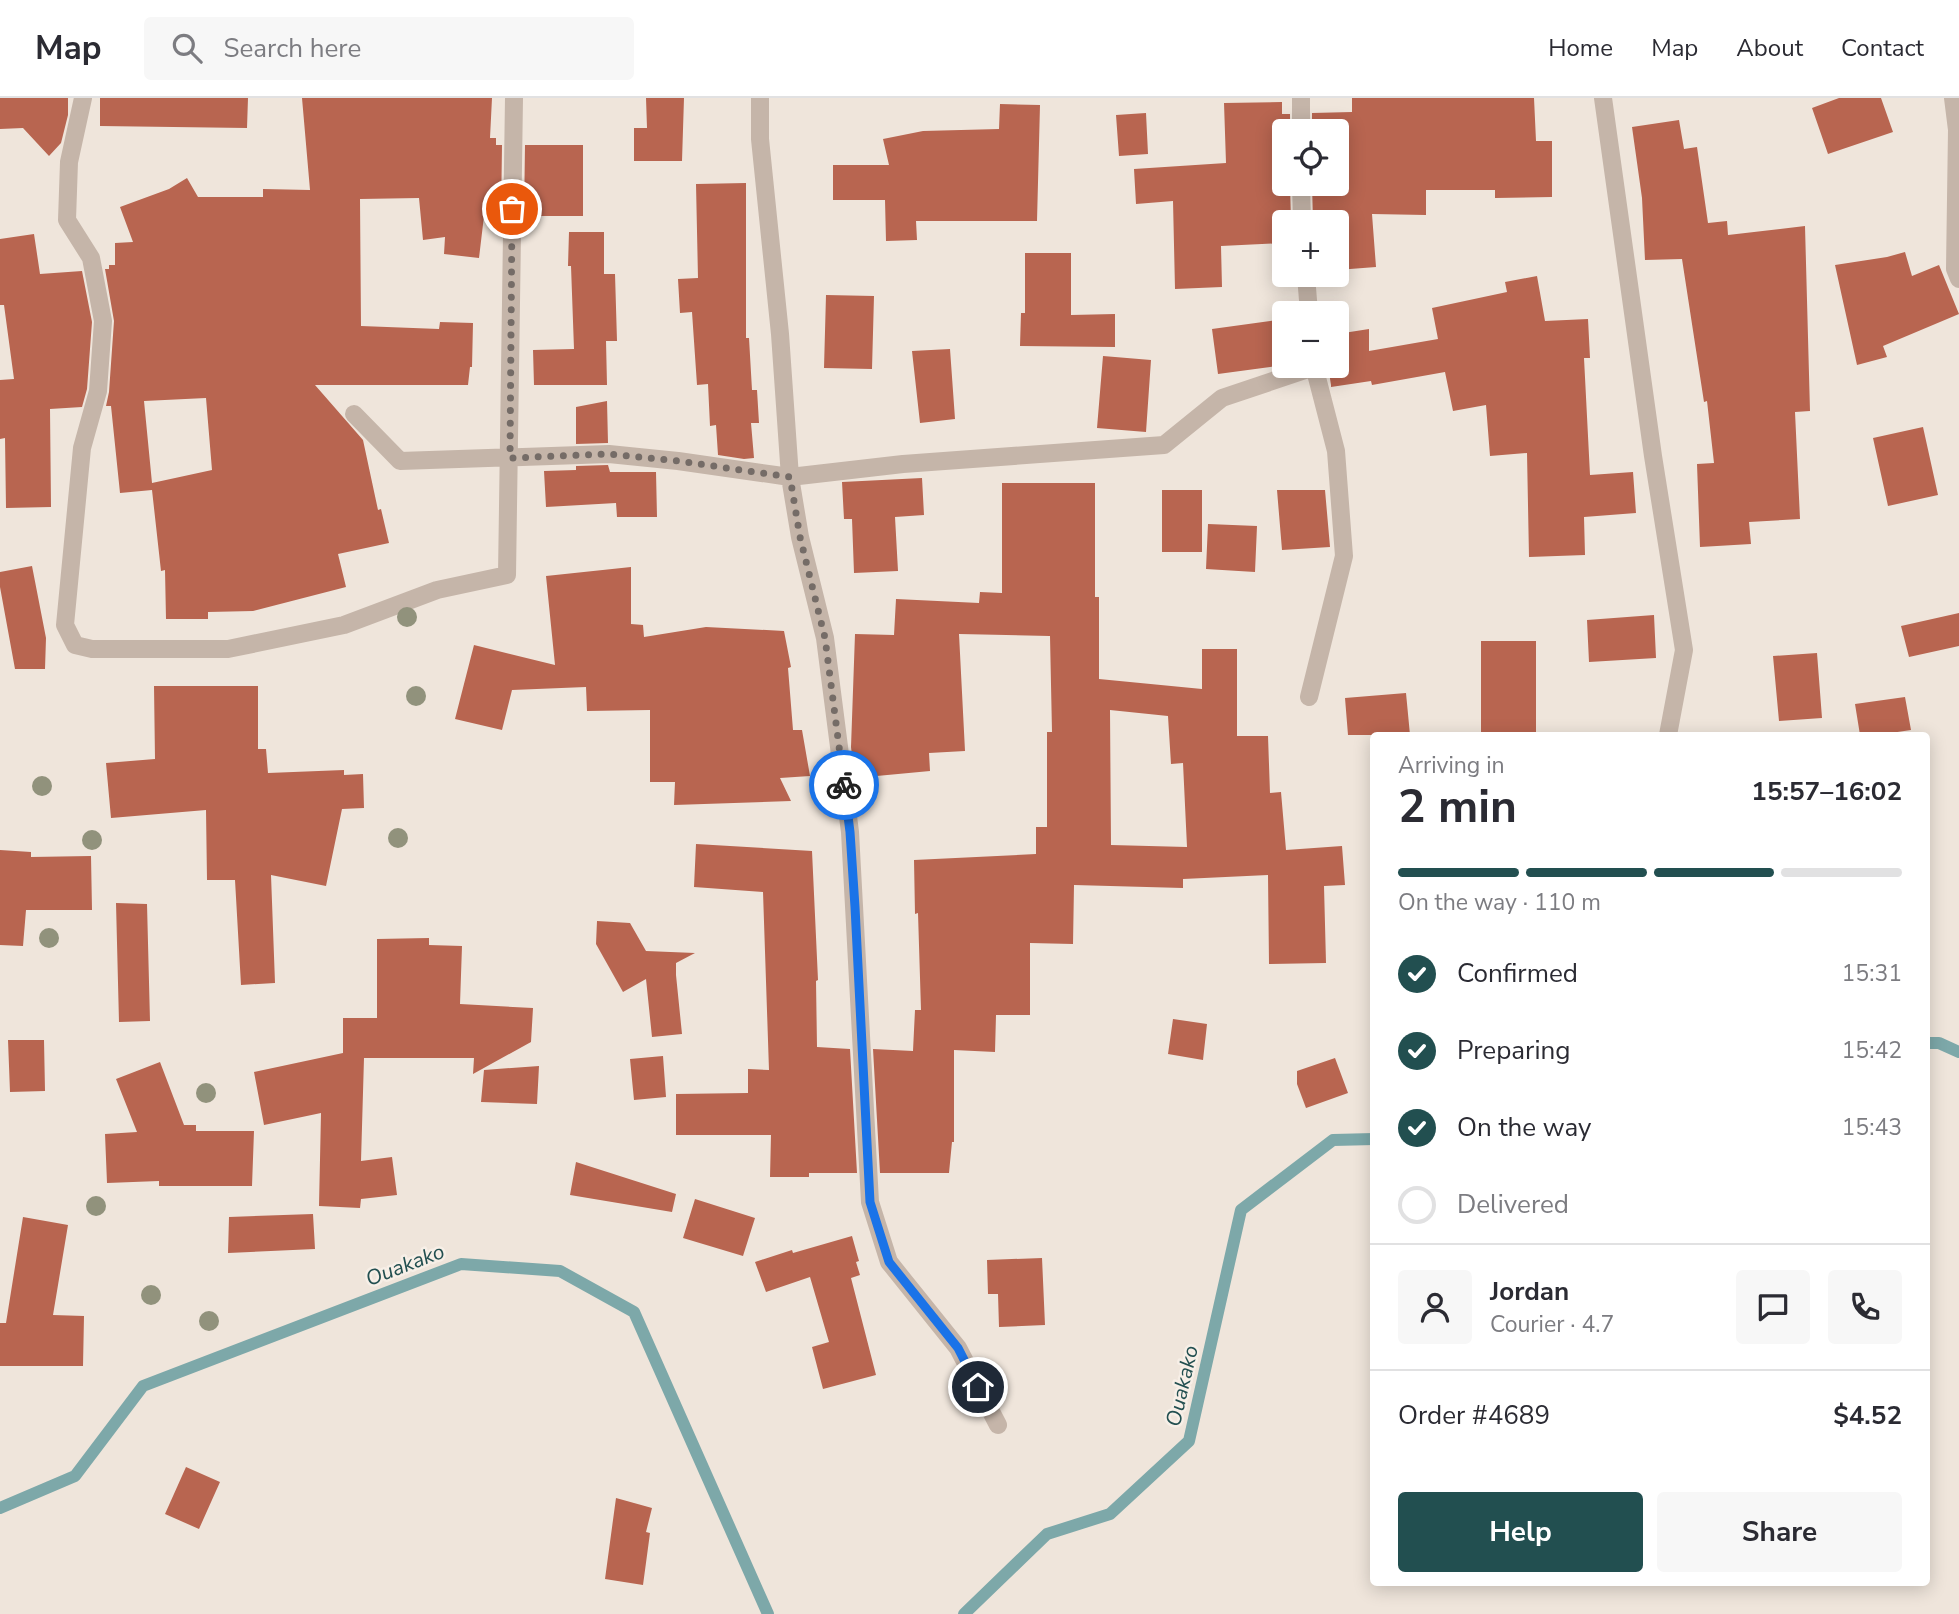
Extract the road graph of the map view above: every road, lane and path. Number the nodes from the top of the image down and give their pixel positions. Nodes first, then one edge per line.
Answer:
1 (83, 98) edge
2 (514, 98) edge
3 (760, 98) edge
4 (1301, 98) edge
5 (1603, 98) edge
6 (1953, 98) edge
7 (1301, 119) edge
8 (1959, 279) edge
9 (1281, 378) edge
10 (1317, 378) edge
11 (355, 414) dead end
12 (510, 458) junction
13 (790, 477) junction
14 (1309, 697) dead end
15 (1669, 732) edge
16 (998, 1425) dead end

1 - 12 street
2 - 12 street
3 - 13 street
4 - 7 street
5 - 15 street
6 - 8 street
9 - 13 street
10 - 14 street
11 - 12 street
12 - 13 street
13 - 16 street

